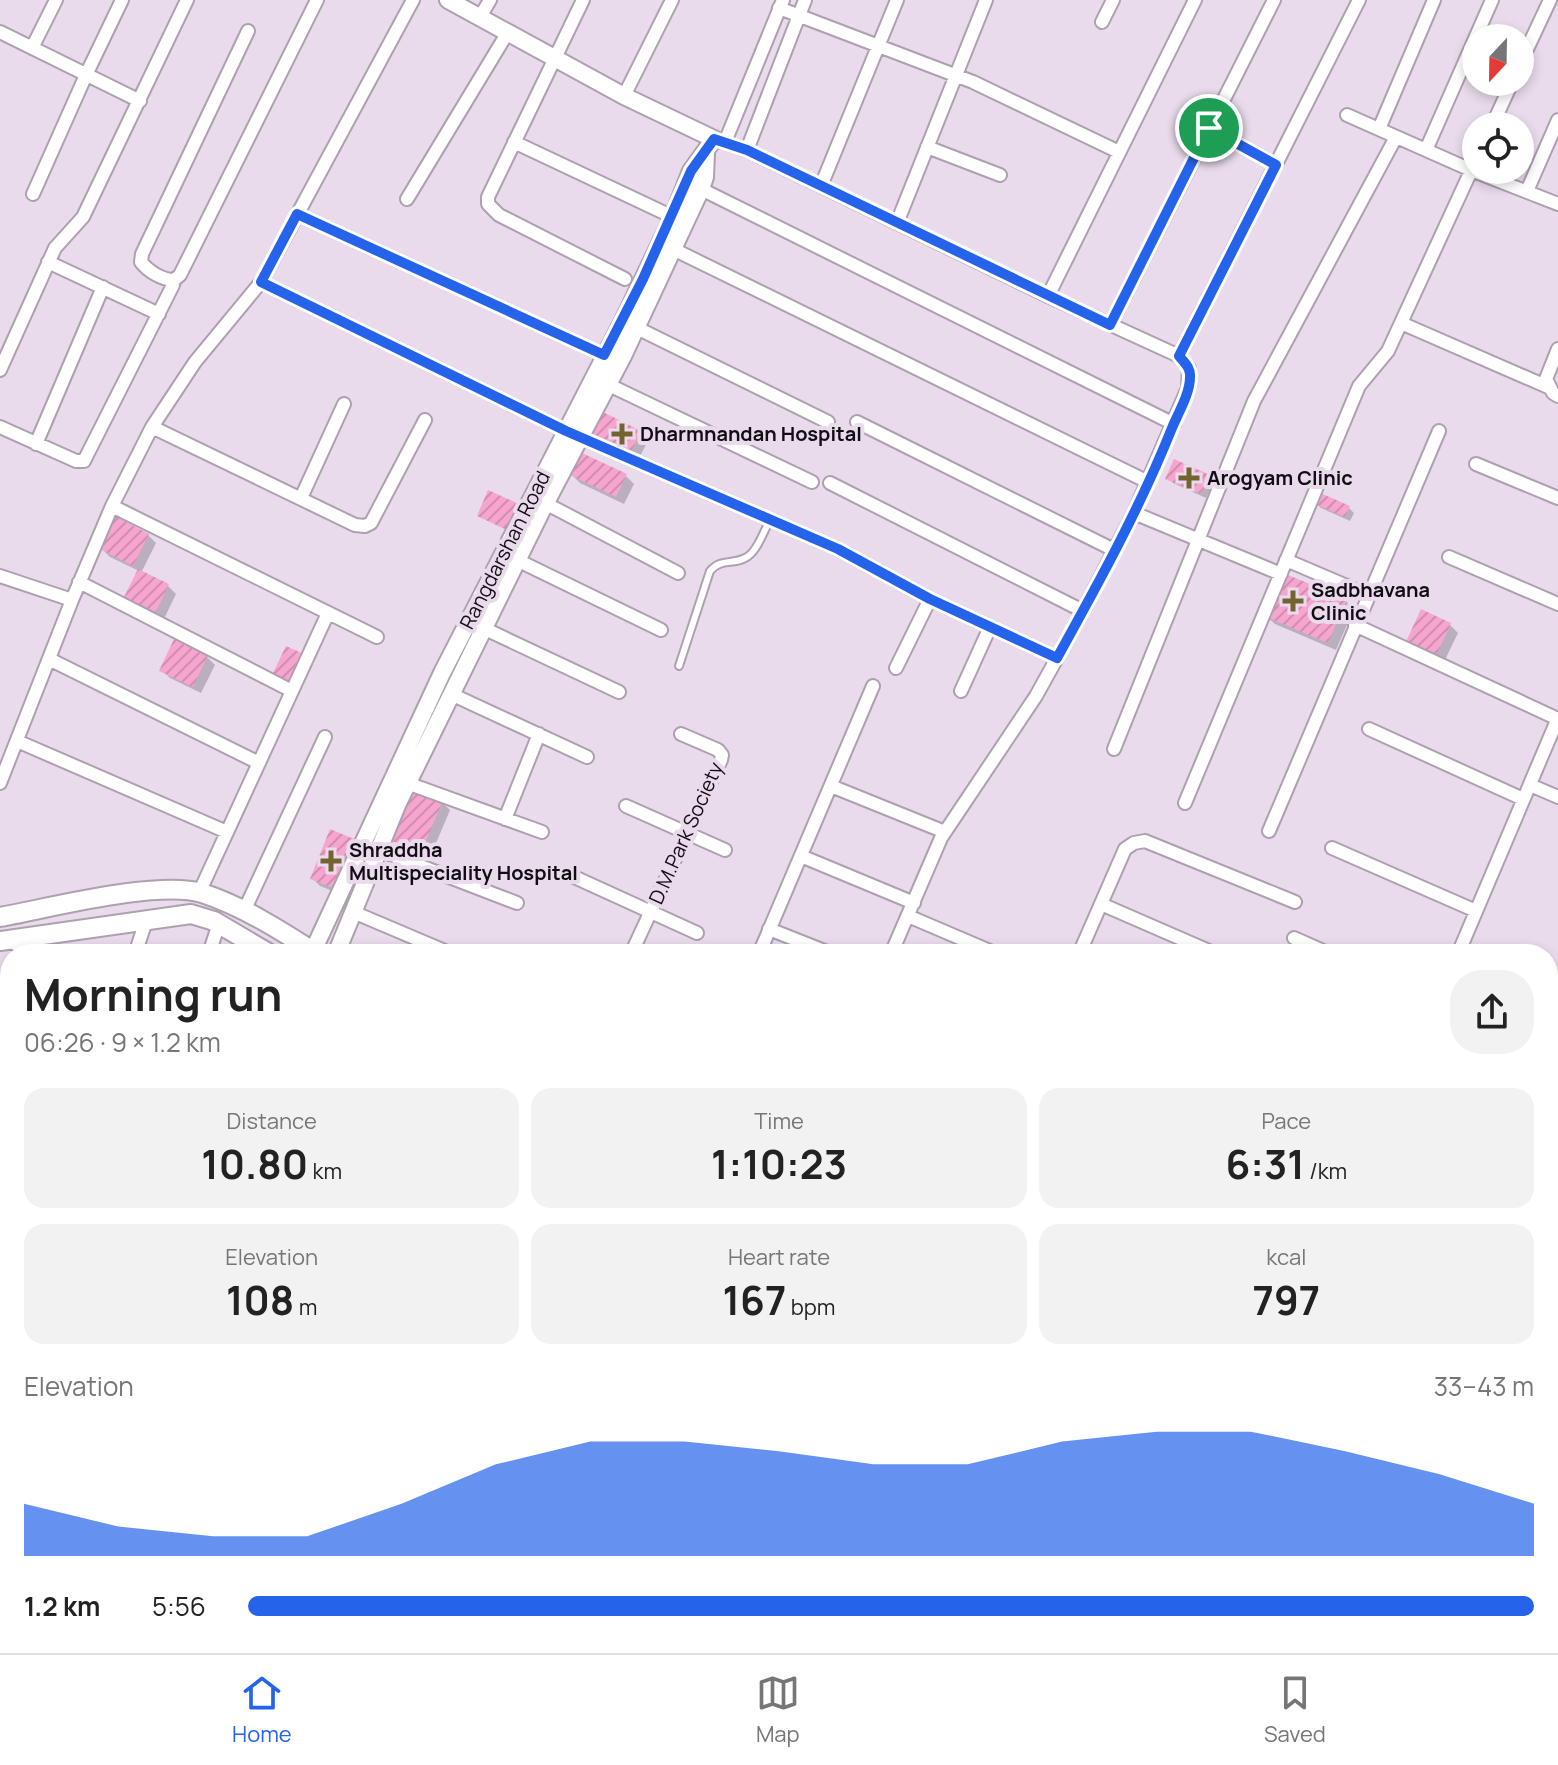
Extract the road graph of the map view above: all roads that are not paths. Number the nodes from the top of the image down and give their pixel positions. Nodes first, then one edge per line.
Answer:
1 (56, 0) edge
2 (122, 0) edge
3 (187, 0) edge
4 (317, 0) edge
5 (413, 0) edge
6 (448, 0) edge
7 (490, 0) edge
8 (583, 0) edge
9 (672, 0) edge
10 (805, 0) edge
11 (897, 0) edge
12 (986, 0) edge
13 (1113, 0) edge
14 (1195, 0) edge
15 (1274, 0) edge
16 (1359, 0) edge
17 (1434, 0) edge
18 (1492, 0) edge
19 (1550, 0) edge
20 (781, 4) edge
21 (799, 16) junction
22 (480, 17) junction
23 (1102, 22) dead end
24 (248, 31) dead end
25 (0, 32) edge
26 (508, 32) junction
27 (1534, 34) edge
28 (879, 46) junction
29 (32, 48) junction
30 (554, 58) junction
31 (86, 75) junction
32 (957, 76) junction
33 (624, 96) junction
34 (140, 101) junction
35 (1347, 115) dead end
36 (1558, 120) edge
37 (1209, 128) junction
38 (1379, 129) junction
39 (1396, 137) junction
40 (514, 142) junction
41 (715, 145) junction
42 (927, 147) junction
43 (747, 150) junction
44 (1426, 150) junction
45 (1119, 152) junction
46 (1462, 161) edge
47 (1276, 165) junction
48 (1000, 175) dead end
49 (1465, 184) edge
50 (1513, 184) edge
51 (821, 186) junction
52 (701, 189) junction
53 (1527, 191) junction
54 (33, 194) dead end
55 (407, 199) dead end
56 (1558, 204) edge
57 (297, 214) junction
58 (673, 217) junction
59 (897, 223) junction
60 (673, 249) junction
61 (48, 262) junction
62 (625, 279) dead end
63 (261, 282) junction
64 (173, 285) dead end
65 (103, 287) junction
66 (1048, 296) junction
67 (159, 314) junction
68 (1401, 323) junction
69 (1110, 325) junction
70 (637, 328) junction
71 (1558, 349) edge
72 (604, 355) junction
73 (1179, 356) junction
74 (0, 370) edge
75 (609, 385) junction
76 (1553, 391) edge
77 (344, 404) dead end
78 (425, 420) dead end
79 (828, 422) dead end
80 (857, 422) dead end
81 (1174, 424) junction
82 (0, 427) edge
83 (152, 427) junction
84 (1439, 431) dead end
85 (573, 434) junction
86 (36, 444) junction
87 (1476, 464) dead end
88 (812, 482) dead end
89 (1148, 482) junction
90 (830, 483) dead end
91 (301, 498) junction
92 (1558, 498) edge
93 (545, 503) junction
94 (112, 506) junction
95 (1134, 513) junction
96 (770, 520) junction
97 (1198, 541) junction
98 (1114, 550) junction
99 (1449, 557) dead end
100 (517, 560) junction
101 (1286, 560) junction
102 (678, 573) dead end
103 (1281, 574) junction
104 (0, 576) edge
105 (79, 582) junction
106 (1368, 595) junction
107 (930, 599) junction
108 (72, 600) junction
109 (1558, 604) edge
110 (1083, 611) junction
111 (328, 613) junction
112 (1355, 625) junction
113 (990, 627) junction
114 (483, 628) junction
115 (661, 630) dead end
116 (377, 637) dead end
117 (1057, 658) junction
118 (49, 659) junction
119 (679, 666) dead end
120 (896, 668) dead end
121 (873, 686) dead end
122 (292, 691) junction
123 (961, 691) dead end
124 (619, 692) dead end
125 (451, 694) junction
126 (1558, 718) edge
127 (1369, 729) dead end
128 (539, 734) junction
129 (681, 734) dead end
130 (325, 737) dead end
131 (17, 741) junction
132 (1114, 749) dead end
133 (587, 757) dead end
134 (259, 763) junction
135 (0, 783) edge
136 (407, 783) junction
137 (1530, 785) junction
138 (831, 786) junction
139 (1558, 797) edge
140 (1523, 799) junction
141 (1185, 803) dead end
142 (626, 806) dead end
143 (505, 819) junction
144 (1269, 831) dead end
145 (227, 832) junction
146 (542, 832) dead end
147 (945, 832) junction
148 (688, 833) junction
149 (1332, 848) dead end
150 (379, 850) junction
151 (725, 850) dead end
152 (801, 856) junction
153 (572, 876) dead end
154 (199, 893) junction
155 (1295, 902) dead end
156 (517, 903) dead end
157 (914, 903) junction
158 (1101, 904) junction
159 (244, 911) junction
160 (1476, 911) junction
161 (353, 912) junction
162 (651, 912) junction
163 (908, 916) junction
164 (0, 917) edge
165 (146, 921) junction
166 (219, 923) junction
167 (769, 929) junction
168 (697, 933) dead end
169 (1294, 938) dead end
170 (3, 940) edge
171 (138, 944) edge
172 (212, 944) edge
173 (254, 944) edge
174 (300, 944) edge
175 (319, 944) edge
176 (340, 944) edge
177 (428, 944) edge
178 (636, 944) edge
179 (763, 944) edge
180 (807, 944) edge
181 (895, 944) edge
182 (974, 944) edge
183 (1083, 944) edge
184 (1193, 944) edge
185 (1308, 944) edge
186 (1462, 944) edge

1 - 29 street
2 - 31 street
3 - 34 street
4 - 24 street
5 - 57 street
6 - 22 street
7 - 22 street
8 - 30 street
9 - 33 street
10 - 21 street
11 - 28 street
12 - 32 street
13 - 23 street
14 - 45 street
15 - 37 street
16 - 47 street
17 - 38 street
18 - 44 street
19 - 27 street
20 - 21 street
20 - 41 street
21 - 28 street
21 - 43 street
22 - 26 street
25 - 29 street
26 - 30 street
26 - 55 street
28 - 32 street
28 - 51 street
29 - 31 street
30 - 33 street
30 - 40 street
31 - 34 street
31 - 54 street
32 - 42 street
32 - 45 street
33 - 41 street
34 - 61 street
35 - 38 street
36 - 53 street
37 - 47 street
37 - 69 street
38 - 39 street
39 - 44 street
39 - 97 street
40 - 58 street
40 - 62 street
41 - 43 street
41 - 52 street, Rangdarshan Road
41 - 58 street, Rangdarshan Road
42 - 48 street
42 - 59 street
43 - 51 street
44 - 46 street
45 - 66 street
47 - 73 street
49 - 68 street
50 - 53 street
51 - 59 street
52 - 60 street, Rangdarshan Road
52 - 81 street
53 - 56 street
57 - 63 street
57 - 72 street
58 - 72 street, Rangdarshan Road
59 - 66 street
60 - 70 street, Rangdarshan Road
60 - 89 street
61 - 65 street
61 - 74 street
63 - 83 street
63 - 85 street
64 - 67 street
65 - 67 street
65 - 86 street
66 - 69 street
67 - 86 street
68 - 76 street
68 - 101 street
69 - 73 street
70 - 75 street, Rangdarshan Road
70 - 79 street
71 - 76 street
72 - 85 street, Rangdarshan Road
73 - 81 street
75 - 85 street, Rangdarshan Road
75 - 88 street
77 - 91 street
78 - 91 street
80 - 98 street
81 - 89 street
82 - 86 street
83 - 91 street
83 - 94 street
84 - 106 street
85 - 93 street, Rangdarshan Road
85 - 96 street
85 - 175 street, Rangdarshan Road
87 - 92 street
89 - 95 street
90 - 110 street
93 - 100 street, Rangdarshan Road
93 - 102 street
94 - 105 street
94 - 111 street
95 - 97 street
95 - 98 street
96 - 107 street
96 - 119 lane
97 - 103 street
97 - 132 street
98 - 110 street
99 - 109 street
100 - 114 street, Rangdarshan Road
100 - 115 street
101 - 103 street
101 - 106 street
103 - 141 street
104 - 108 street
105 - 108 street
105 - 122 street
106 - 112 street
107 - 113 street
107 - 120 street
108 - 118 street
110 - 117 street
111 - 116 street
111 - 122 street
112 - 126 street
112 - 144 street
113 - 117 street
113 - 123 street
114 - 124 street
114 - 125 street, Rangdarshan Road
117 - 147 street
118 - 131 street
118 - 134 street
121 - 138 street
122 - 134 street
125 - 128 street
125 - 136 street, Rangdarshan Road
126 - 137 street
127 - 140 street
128 - 133 street
128 - 143 street
129 - 148 street, D.M.Park Society
130 - 159 street
131 - 135 street
131 - 145 street
134 - 145 street
136 - 143 street
136 - 150 street, Rangdarshan Road
137 - 139 street
137 - 140 street
138 - 147 street
138 - 152 street
140 - 160 street
142 - 148 street
143 - 146 street
145 - 154 street
147 - 157 street
148 - 151 street
148 - 162 street, D.M.Park Society
149 - 160 street
150 - 156 street
150 - 161 street, Rangdarshan Road
152 - 157 street
152 - 167 street
153 - 162 street
154 - 159 main road
154 - 164 main road
155 - 158 street
157 - 163 street
158 - 183 street
158 - 184 street
159 - 174 main road
160 - 186 street
161 - 176 street, Rangdarshan Road
161 - 177 street
162 - 168 street
162 - 178 street, D.M.Park Society
163 - 181 street
163 - 182 street
165 - 166 main road
165 - 170 main road
165 - 171 street
166 - 172 street
166 - 173 main road
167 - 179 street
167 - 180 street
169 - 185 street

